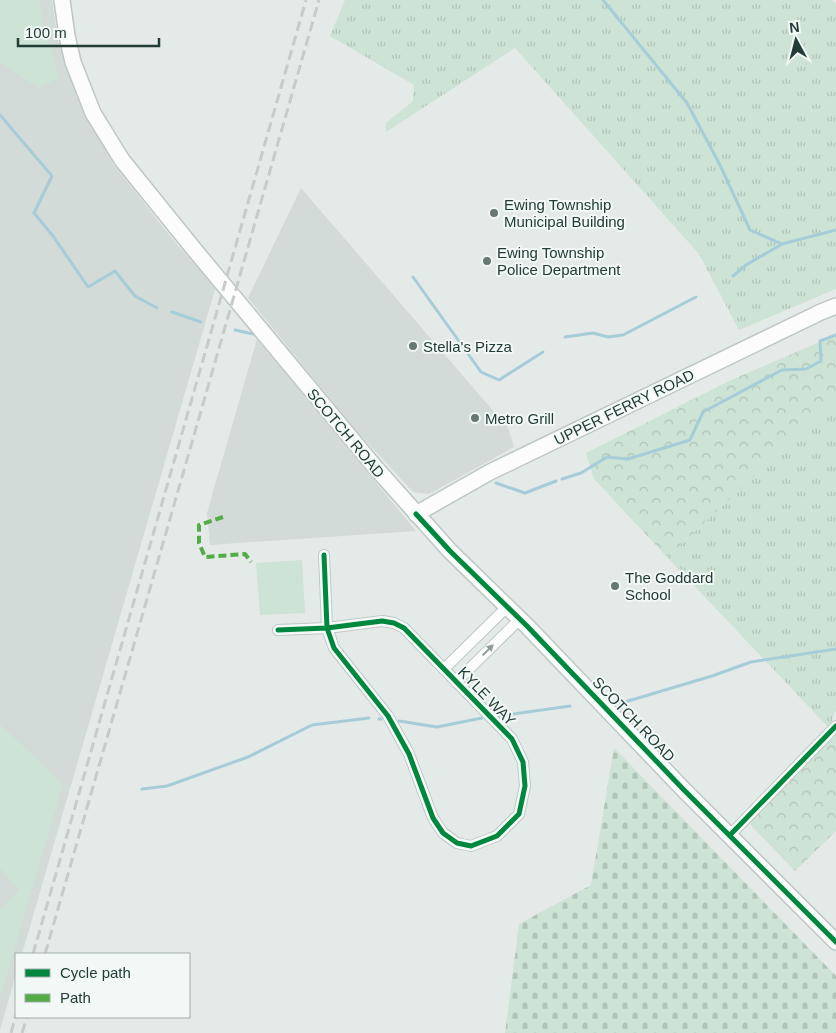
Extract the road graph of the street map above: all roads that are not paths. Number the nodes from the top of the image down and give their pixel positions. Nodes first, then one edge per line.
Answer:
1 (62, 0) edge
2 (836, 306) edge
3 (416, 514) junction
4 (324, 555) dead end
5 (507, 606) junction
6 (520, 619) junction
7 (327, 628) junction
8 (278, 630) dead end
9 (444, 669) junction
10 (456, 682) junction
11 (836, 726) edge
12 (730, 835) junction
13 (836, 942) edge

1 - 3 main road, SCOTCH ROAD
2 - 3 main road, UPPER FERRY ROAD
3 - 5 main road, SCOTCH ROAD
4 - 7 street, KYLE WAY
5 - 6 main road, SCOTCH ROAD
5 - 9 street, KYLE WAY
10 -> 6 street, KYLE WAY
6 - 12 main road, SCOTCH ROAD
7 - 8 street, KYLE WAY
7 - 9 street, KYLE WAY
7 - 10 street, KYLE WAY
9 - 10 street, KYLE WAY
11 - 12 street
12 - 13 main road, SCOTCH ROAD

